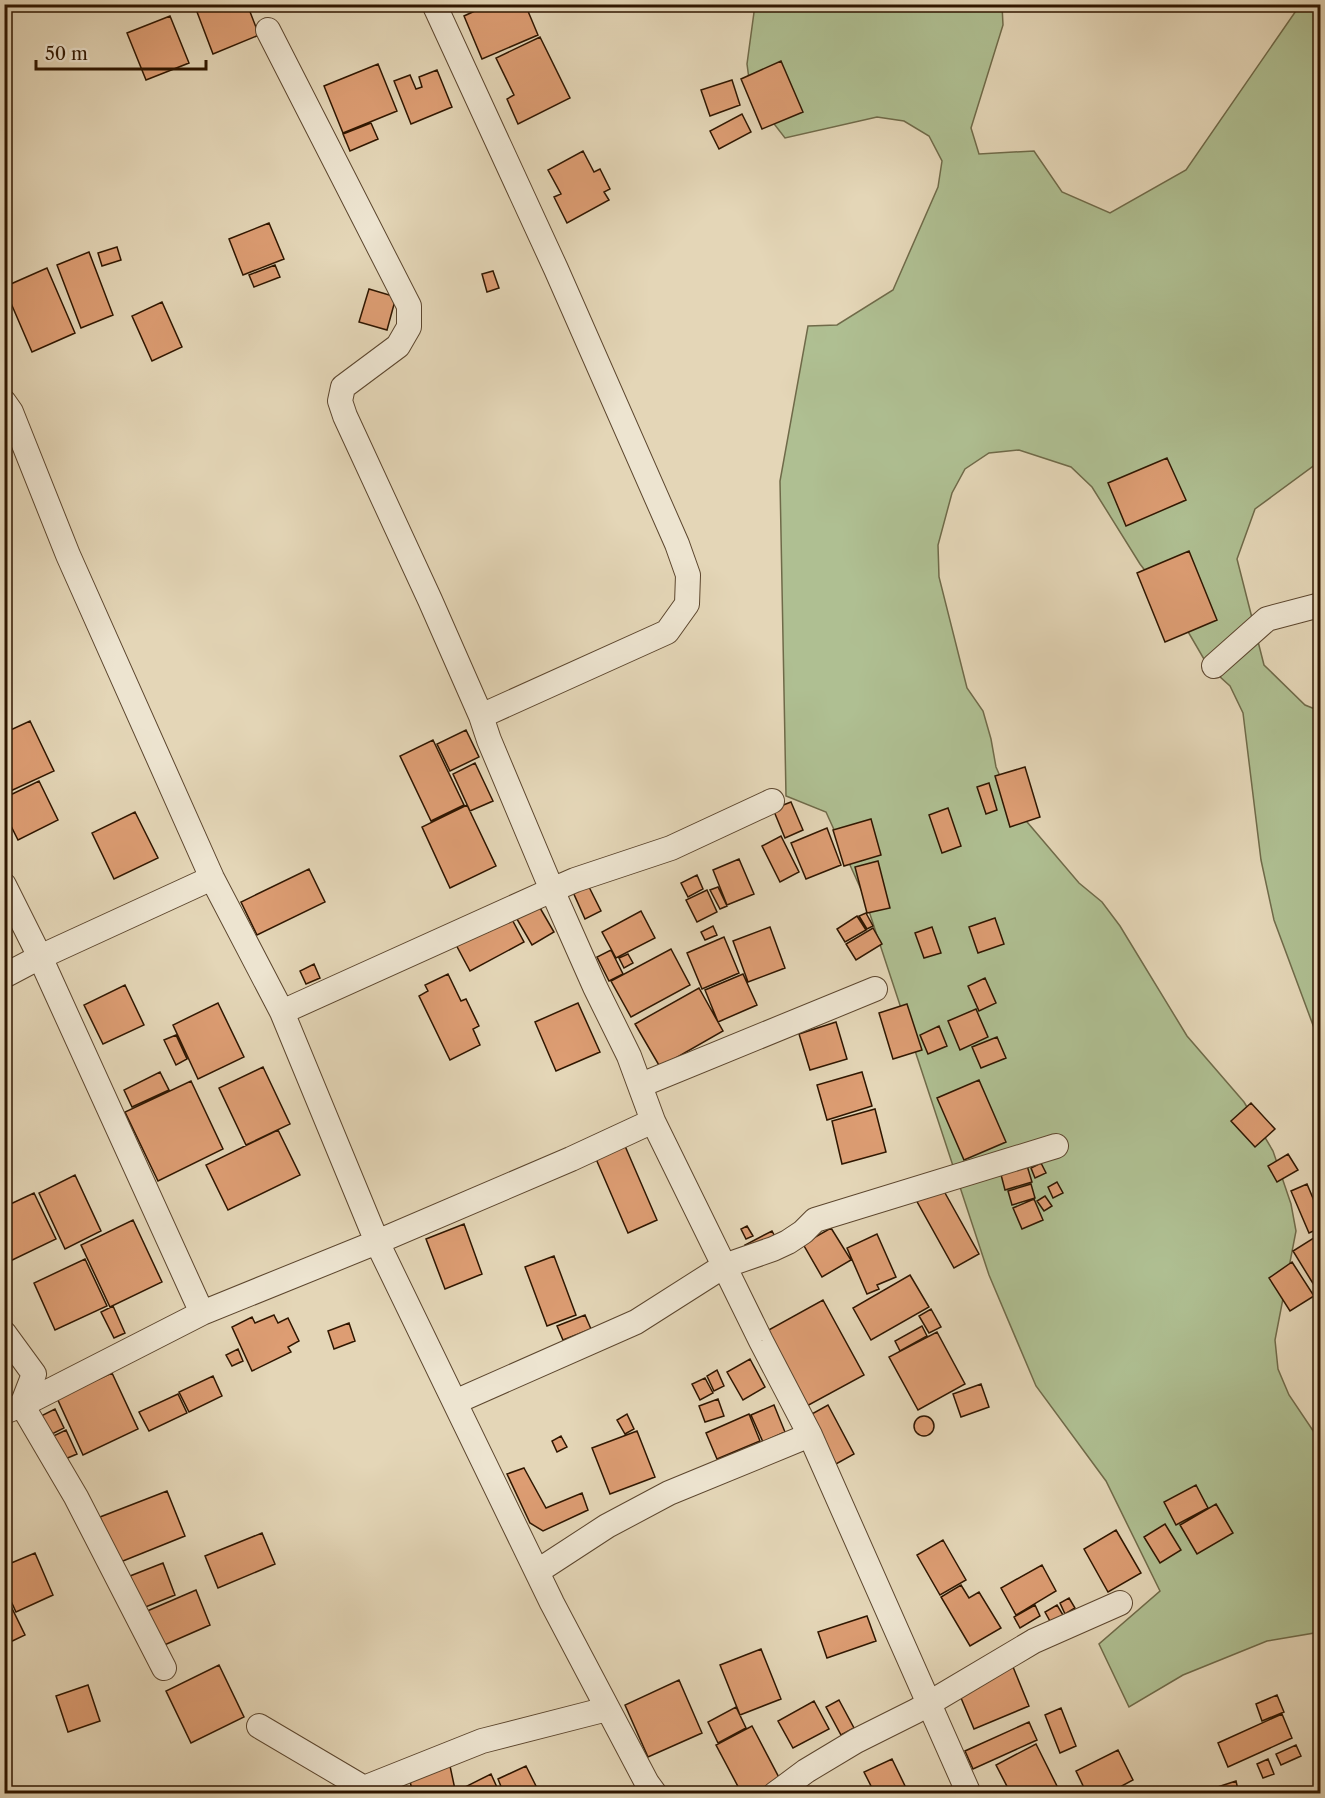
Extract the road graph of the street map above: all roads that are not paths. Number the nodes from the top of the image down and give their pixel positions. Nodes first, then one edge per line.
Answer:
1 (434, 4) edge
2 (268, 30) dead end
3 (4, 402) edge
4 (1320, 605) edge
5 (1214, 666) dead end
6 (481, 716) junction
7 (772, 801) dead end
8 (212, 878) junction
9 (4, 885) edge
10 (552, 890) junction
11 (40, 957) junction
12 (4, 976) edge
13 (875, 989) dead end
14 (282, 1012) junction
15 (641, 1085) junction
16 (653, 1121) junction
17 (1056, 1146) dead end
18 (377, 1242) junction
19 (724, 1266) junction
20 (202, 1313) junction
21 (4, 1333) edge
22 (455, 1402) junction
23 (13, 1409) edge
24 (810, 1435) junction
25 (538, 1571) junction
26 (1120, 1603) dead end
27 (164, 1668) dead end
28 (929, 1703) junction
29 (607, 1709) junction
30 (259, 1726) dead end
31 (655, 1794) edge
32 (775, 1794) edge
33 (969, 1794) edge

1 - 6 street
2 - 6 street
3 - 8 street
4 - 5 street
6 - 10 street
7 - 10 street
8 - 11 street
8 - 14 street
9 - 11 street
10 - 14 street
10 - 15 street
11 - 12 street
11 - 20 street
13 - 15 street
14 - 18 street
15 - 16 street
16 - 18 street
16 - 19 street
17 - 19 street
18 - 20 street
18 - 22 street
19 - 22 street
19 - 24 street
20 - 23 street
21 - 23 street
22 - 25 street
23 - 27 street
24 - 25 street
24 - 28 street
25 - 29 street
26 - 28 street
28 - 32 street
28 - 33 street
29 - 30 street
29 - 31 street

